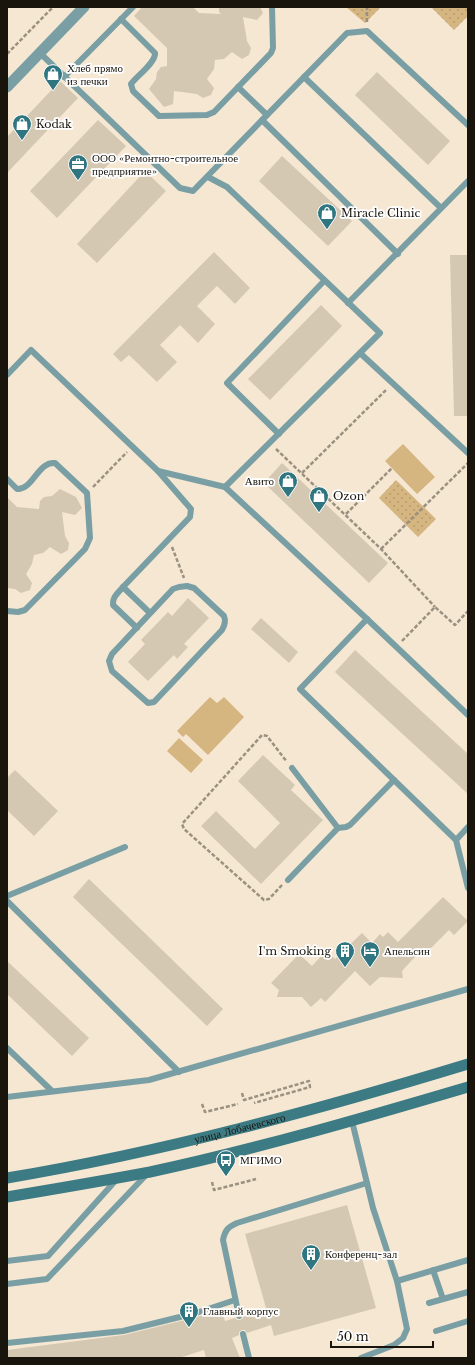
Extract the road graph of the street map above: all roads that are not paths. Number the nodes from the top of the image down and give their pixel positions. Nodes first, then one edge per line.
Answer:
1 (84, 7) edge
2 (133, 7) edge
3 (272, 7) edge
4 (121, 19) junction
5 (40, 53) junction
6 (64, 77) junction
7 (304, 77) junction
8 (7, 87) edge
9 (238, 87) junction
10 (267, 115) junction
11 (262, 120) junction
12 (468, 125) edge
13 (208, 176) junction
14 (468, 181) edge
15 (441, 208) junction
16 (398, 254) junction
17 (324, 281) junction
18 (348, 303) junction
19 (360, 353) junction
20 (7, 375) edge
21 (278, 434) junction
22 (468, 453) edge
23 (158, 471) junction
24 (7, 479) edge
25 (225, 487) junction
26 (123, 588) junction
27 (7, 611) edge
28 (150, 613) junction
29 (367, 619) junction
30 (137, 628) junction
31 (468, 715) edge
32 (292, 768) road end
33 (394, 780) junction
34 (468, 827) edge
35 (338, 828) junction
36 (456, 840) junction
37 (125, 847) dead end
38 (288, 880) road end
39 (468, 888) edge
40 (7, 896) edge
41 (7, 901) edge
42 (468, 989) edge
43 (7, 1048) edge
44 (468, 1064) edge
45 (178, 1072) junction
46 (468, 1087) edge
47 (52, 1091) junction
48 (7, 1096) edge
49 (352, 1120) junction
50 (150, 1172) junction
51 (118, 1177) junction
52 (7, 1178) edge
53 (368, 1183) junction
54 (7, 1197) edge
55 (468, 1260) edge
56 (7, 1261) edge
57 (433, 1270) junction
58 (397, 1281) junction
59 (7, 1284) edge
60 (468, 1292) edge
61 (442, 1299) junction
62 (235, 1300) junction
63 (430, 1303) dead end
64 (239, 1316) dead end
65 (468, 1322) edge
66 (436, 1331) dead end
67 (243, 1334) dead end
68 (7, 1343) edge
69 (249, 1358) edge
70 (361, 1358) edge

1 - 5 street
2 - 4 lane
3 - 9 lane
4 - 6 lane
4 - 9 lane
5 - 6 lane
5 - 8 street
6 - 13 lane
7 - 10 lane
7 - 12 lane
7 - 15 lane
9 - 10 lane
10 - 11 lane
11 - 13 lane
11 - 16 lane
13 - 17 lane
14 - 15 lane
15 - 16 lane
16 - 18 lane
17 - 18 lane
17 - 21 lane
18 - 19 lane
19 - 21 lane
19 - 22 lane
20 - 23 lane
21 - 25 lane
23 - 25 lane
23 - 26 lane
24 - 27 lane
25 - 29 lane
26 - 28 lane
26 - 30 lane
28 - 30 lane
28 - 30 lane
29 - 31 lane
29 - 33 lane
32 - 35 lane
33 - 35 lane
33 - 36 lane
34 - 36 lane
35 - 38 lane
36 - 39 lane
37 - 40 lane
41 - 45 lane
42 - 45 lane
43 - 47 lane
44 - 52 main road, улица Лобачевского
45 - 47 lane
46 - 49 main road, улица Лобачевского
47 - 48 lane
49 - 50 main road, улица Лобачевского
49 - 53 lane
50 - 51 main road, улица Лобачевского
50 - 59 lane
51 - 54 main road, улица Лобачевского
51 - 56 lane
53 - 58 lane
53 - 62 lane
55 - 57 lane
57 - 58 lane
57 - 61 lane
58 - 70 lane
60 - 61 lane
61 - 63 lane
62 - 64 lane
62 - 68 lane
65 - 66 lane
67 - 69 lane

